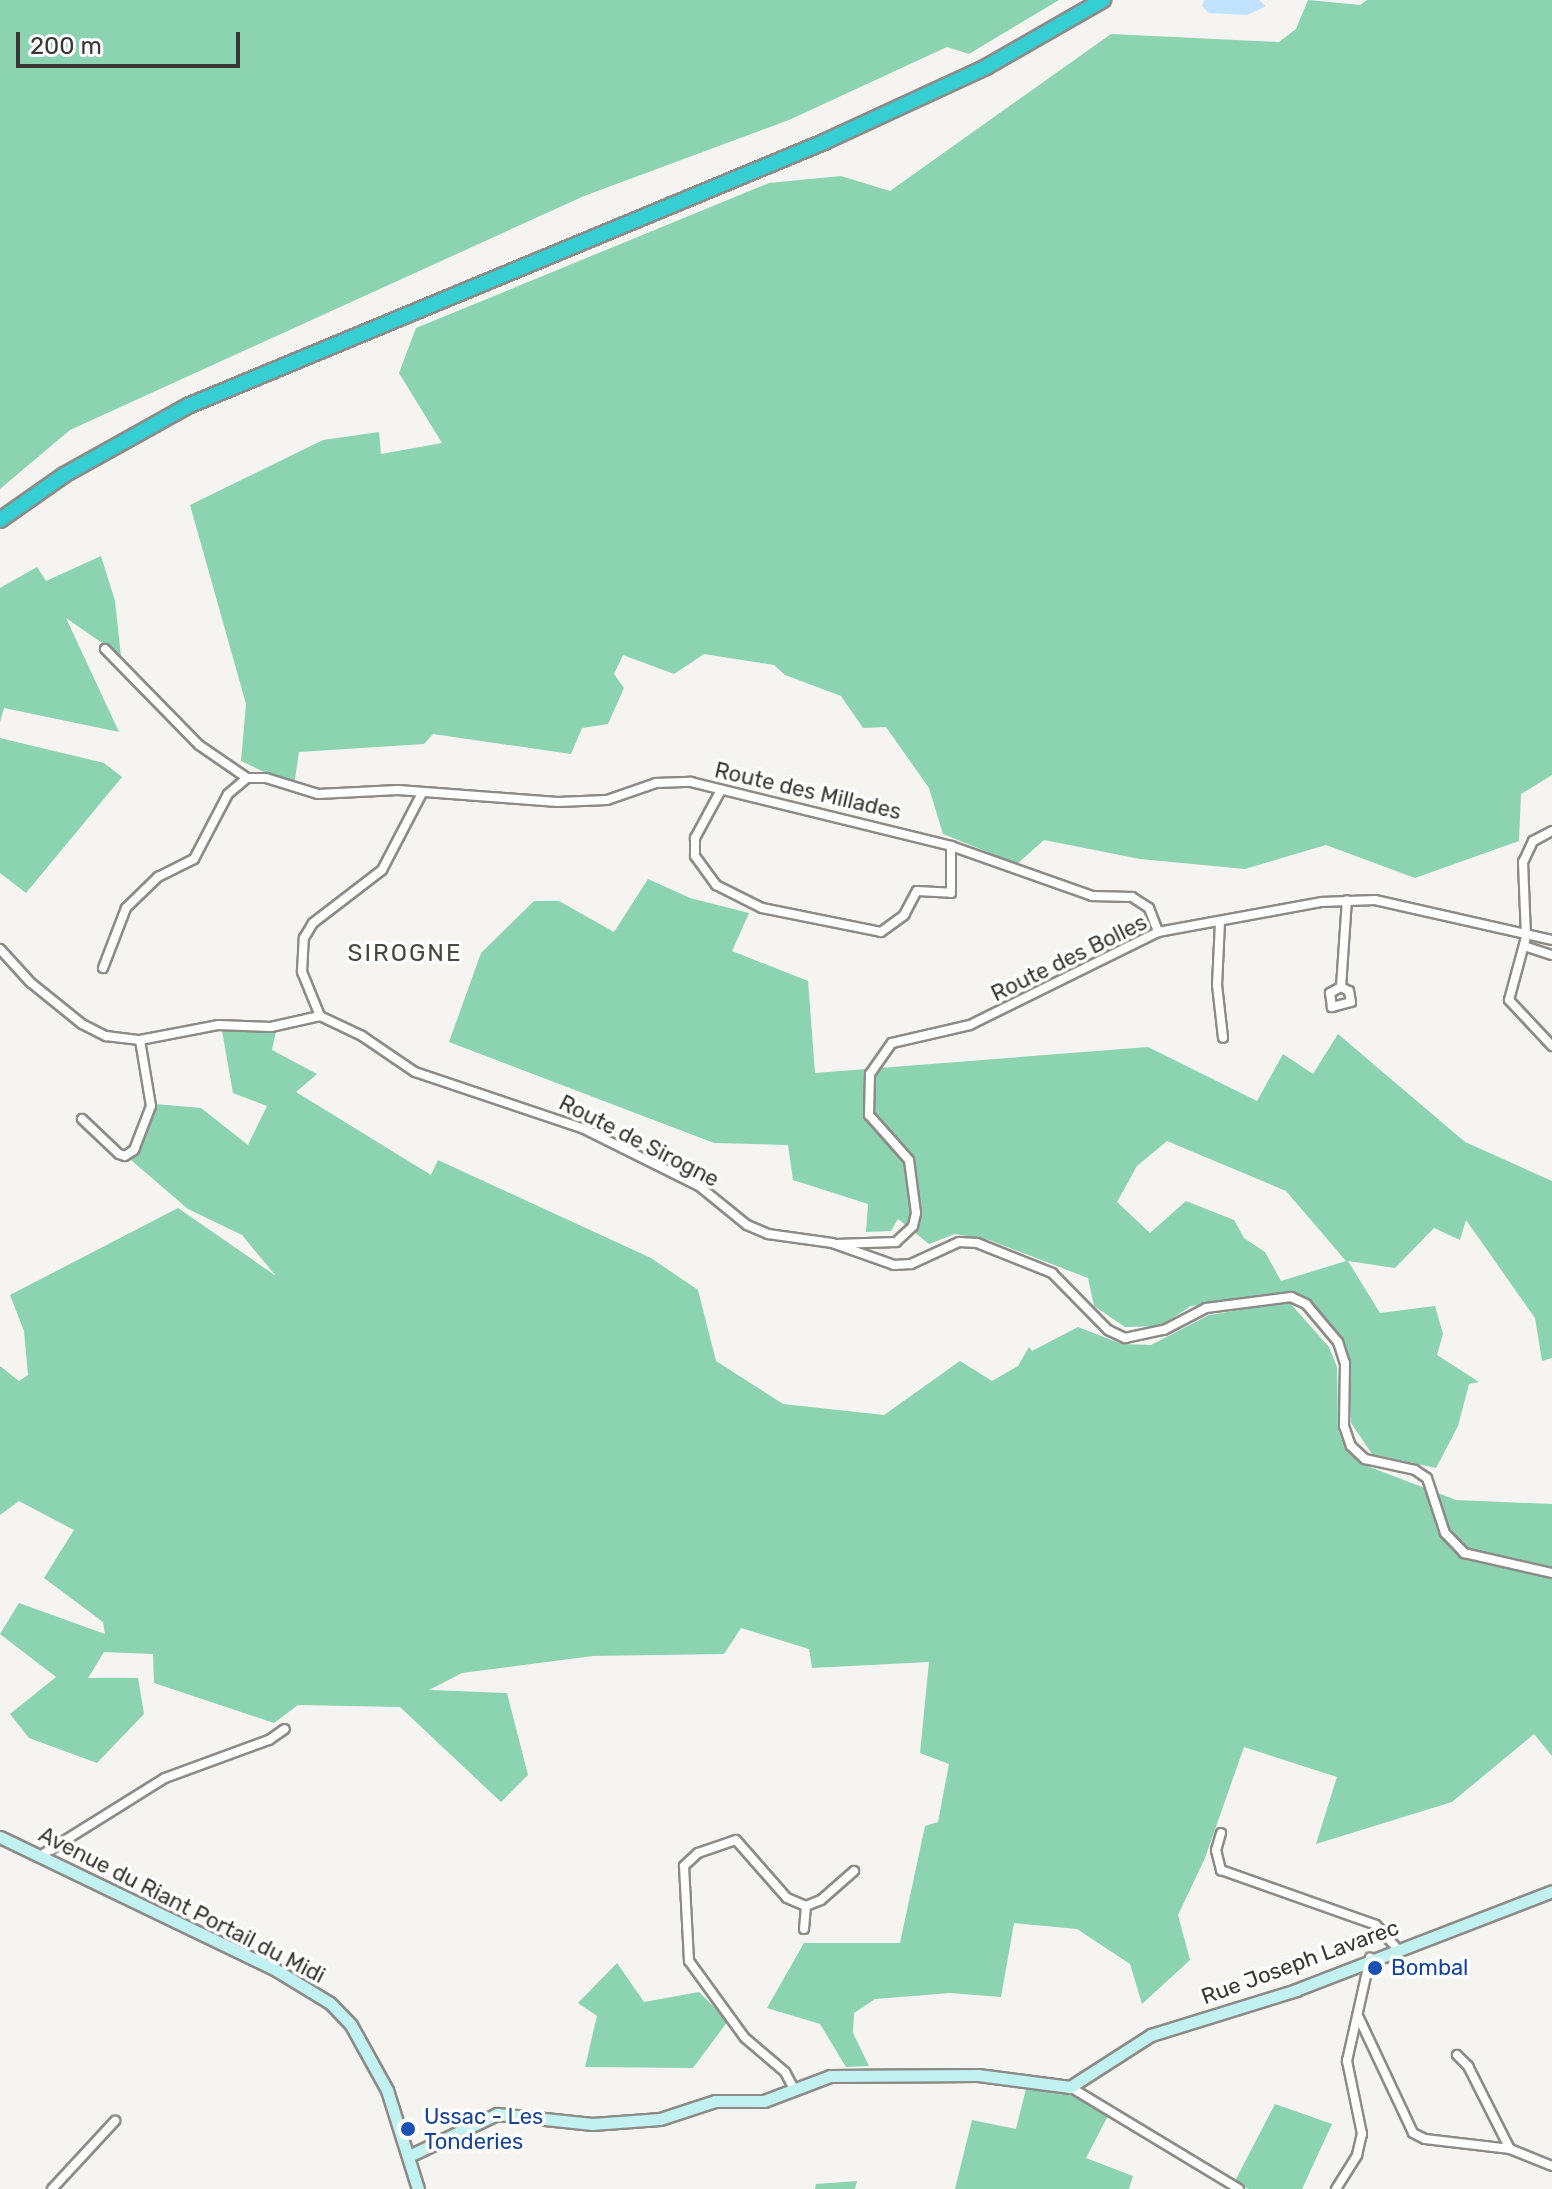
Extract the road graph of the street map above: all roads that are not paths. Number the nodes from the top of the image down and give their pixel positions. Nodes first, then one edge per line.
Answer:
1 (1103, 0) edge
2 (0, 520) edge
3 (105, 649) dead end
4 (247, 778) junction
5 (721, 790) junction
6 (422, 793) junction
7 (1552, 831) edge
8 (951, 846) junction
9 (1347, 900) junction
10 (1220, 922) junction
11 (1158, 932) junction
12 (1552, 940) edge
13 (1525, 942) junction
14 (0, 949) edge
15 (1552, 955) edge
16 (103, 968) dead end
17 (1341, 987) dead end
18 (320, 1016) junction
19 (1223, 1038) dead end
20 (140, 1040) junction
21 (1552, 1046) edge
22 (82, 1119) dead end
23 (835, 1244) junction
24 (1552, 1573) edge
25 (285, 1729) dead end
26 (1221, 1833) dead end
27 (0, 1837) edge
28 (40, 1856) junction
29 (854, 1871) dead end
30 (1552, 1891) edge
31 (806, 1906) junction
32 (804, 1929) dead end
33 (1397, 1948) junction
34 (1370, 1958) junction
35 (1359, 2018) junction
36 (1368, 2040) junction
37 (1350, 2050) junction
38 (1457, 2055) dead end
39 (1070, 2087) junction
40 (794, 2089) junction
41 (115, 2121) dead end
42 (1510, 2149) junction
43 (409, 2156) junction
44 (1552, 2166) edge
45 (52, 2189) edge
46 (418, 2189) edge
47 (1239, 2189) edge
48 (1336, 2189) edge

1 - 2 highway
3 - 4 street
4 - 6 street, Route des Millades
4 - 16 street
5 - 6 street, Route des Millades
5 - 8 street, Route des Millades
5 - 8 street
6 - 18 street
7 - 13 street
8 - 11 street, Route des Millades
9 - 10 street, Route des Bolles
9 - 13 street, Route des Bolles
9 - 17 street
10 - 11 street, Route des Bolles
10 - 19 street
11 - 23 street, Route des Bolles
12 - 13 street, Route des Bolles
13 - 15 street
13 - 21 street
14 - 20 street
18 - 20 street
18 - 23 street, Route de Sirogne
20 - 22 street
23 - 24 street, Route de Sirogne
25 - 28 street
26 - 33 street
27 - 28 street, Avenue du Riant Portail du Midi
28 - 43 street, Avenue du Riant Portail du Midi
29 - 31 street
30 - 33 street, Rue Joseph Lavarec
31 - 32 street
31 - 40 street
33 - 34 street, Rue Joseph Lavarec
34 - 35 street
34 - 39 street, Rue Joseph Lavarec
35 - 36 street
35 - 37 street
36 - 37 street
36 - 42 street
37 - 48 street
38 - 42 street
39 - 40 street
39 - 47 street
40 - 43 street
41 - 45 street
42 - 44 street
43 - 46 street, Avenue du Riant Portail du Midi

